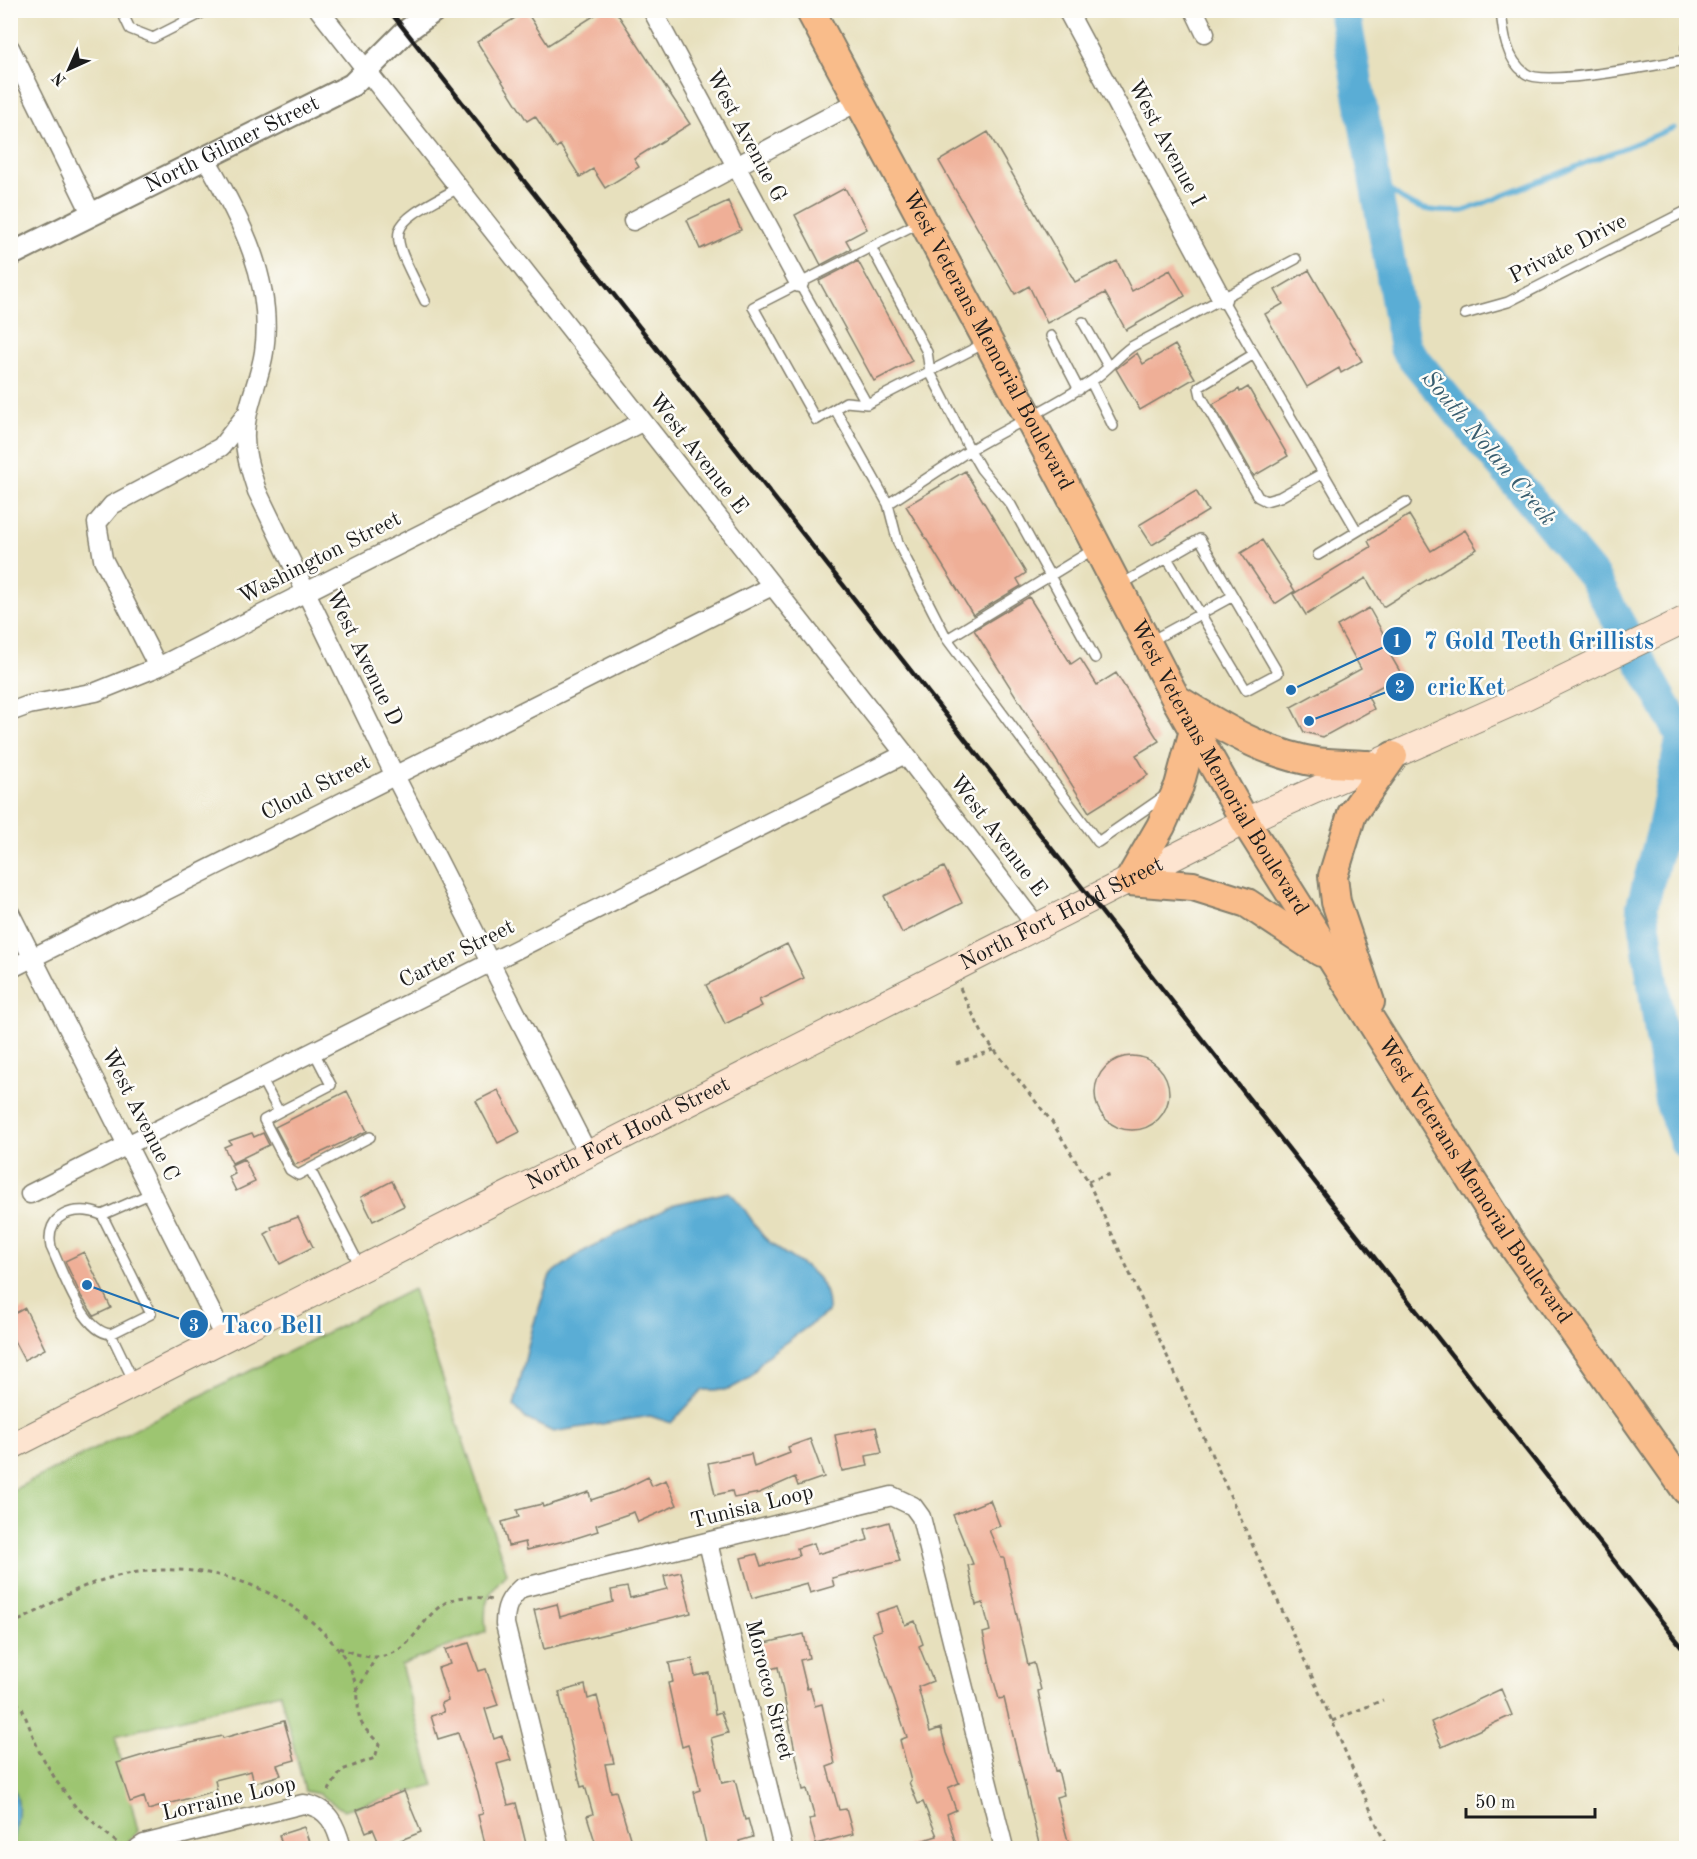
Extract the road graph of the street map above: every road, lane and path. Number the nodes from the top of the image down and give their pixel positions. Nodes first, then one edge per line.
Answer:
1 (121, 10) edge
2 (208, 10) edge
3 (319, 10) edge
4 (435, 10) edge
5 (652, 10) edge
6 (810, 10) edge
7 (1067, 10) edge
8 (1194, 10) edge
9 (1501, 10) edge
10 (1205, 33) dead end
11 (1686, 47) edge
12 (10, 48) edge
13 (1685, 60) junction
14 (366, 70) junction
15 (1686, 77) edge
16 (859, 101) junction
17 (206, 159) junction
18 (736, 168) junction
19 (460, 187) junction
20 (1686, 211) edge
21 (92, 214) junction
22 (633, 221) dead end
23 (922, 221) junction
24 (871, 247) junction
25 (10, 255) edge
26 (1296, 259) dead end
27 (799, 283) junction
28 (1222, 299) junction
29 (425, 301) dead end
30 (1465, 314) dead end
31 (1083, 322) dead end
32 (1051, 336) dead end
33 (987, 342) junction
34 (1254, 354) junction
35 (1108, 366) junction
36 (930, 372) junction
37 (1091, 382) junction
38 (1079, 390) junction
39 (867, 405) junction
40 (835, 409) junction
41 (248, 412) junction
42 (1027, 417) junction
43 (642, 423) junction
44 (1113, 426) dead end
45 (970, 450) junction
46 (1323, 473) junction
47 (1406, 502) dead end
48 (888, 504) junction
49 (1357, 531) junction
50 (1096, 548) junction
51 (1317, 555) dead end
52 (1167, 558) junction
53 (1049, 575) junction
54 (772, 586) junction
55 (1117, 587) junction
56 (305, 592) junction
57 (1233, 596) junction
58 (1201, 614) junction
59 (1686, 619) edge
60 (947, 639) junction
61 (1147, 644) junction
62 (1095, 658) dead end
63 (158, 667) junction
64 (1176, 699) junction
65 (10, 712) edge
66 (1194, 730) junction
67 (905, 754) junction
68 (1381, 761) junction
69 (394, 776) junction
70 (1179, 786) junction
71 (1245, 821) junction
72 (1129, 881) junction
73 (10, 913) edge
74 (1038, 928) junction
75 (1328, 956) junction
76 (33, 958) junction
77 (491, 963) junction
78 (10, 969) edge
79 (952, 971) junction
80 (1386, 1049) junction
81 (994, 1050) junction
82 (314, 1052) junction
83 (956, 1064) dead end
84 (261, 1078) junction
85 (279, 1112) junction
86 (370, 1137) dead end
87 (128, 1145) junction
88 (589, 1156) junction
89 (310, 1169) junction
90 (1111, 1174) dead end
91 (1088, 1180) junction
92 (152, 1193) junction
93 (30, 1194) dead end
94 (102, 1215) junction
95 (362, 1270) junction
96 (111, 1334) junction
97 (225, 1339) junction
98 (135, 1384) junction
99 (10, 1447) edge
100 (1686, 1490) edge
101 (708, 1543) junction
102 (507, 1605) junction
103 (16, 1622) junction
104 (10, 1624) edge
105 (10, 1637) edge
106 (337, 1647) junction
107 (376, 1657) junction
108 (10, 1686) edge
109 (357, 1691) junction
110 (1383, 1701) dead end
111 (1332, 1721) junction
112 (319, 1808) junction
113 (123, 1848) edge
114 (138, 1848) edge
115 (342, 1848) edge
116 (560, 1848) edge
117 (783, 1848) edge
118 (1004, 1848) edge
119 (1387, 1848) edge

1 - 2 lane
3 - 14 street, West Avenue E
4 - 14 street, North Gilmer Street
5 - 18 street, West Avenue G
6 - 16 main road, West Veterans Memorial Boulevard
7 - 28 street, West Avenue I
8 - 10 street
9 - 13 lane
11 - 13 lane
12 - 21 street
13 - 15 lane
14 - 17 street, North Gilmer Street
14 - 19 street, West Avenue E
16 - 18 street
16 - 23 main road, West Veterans Memorial Boulevard
17 - 21 street, North Gilmer Street
17 - 41 street, West Avenue D
18 - 22 street
18 - 27 street, West Avenue G
19 - 29 lane
19 - 43 street, West Avenue E
20 - 30 lane, Private Drive
21 - 25 street, North Gilmer Street
23 - 24 lane
23 - 33 main road, West Veterans Memorial Boulevard
24 - 27 lane
24 - 36 lane
26 - 28 lane
27 - 39 lane
27 - 40 lane
28 - 34 lane
28 - 35 lane
31 - 35 lane
32 - 38 lane
33 - 36 lane
33 - 42 main road, West Veterans Memorial Boulevard
34 - 46 lane
34 - 46 lane
35 - 37 lane
36 - 39 lane
36 - 45 lane
37 - 38 lane
37 - 44 lane
38 - 42 lane
39 - 40 lane
40 - 48 lane
41 - 56 street, West Avenue D
41 - 63 street
42 - 45 lane
42 - 50 main road, West Veterans Memorial Boulevard
43 - 54 street, West Avenue E
43 - 56 street, Washington Street
45 - 48 lane
45 - 53 lane
46 - 49 lane
47 - 49 lane
48 - 60 lane
49 - 51 lane
50 - 53 lane
50 - 55 main road, West Veterans Memorial Boulevard
52 - 55 lane
52 - 57 lane
52 - 58 lane
53 - 60 lane
53 - 62 lane
54 - 67 street, West Avenue E
54 - 69 street, Cloud Street
55 - 61 main road, West Veterans Memorial Boulevard
56 - 63 street, Washington Street
56 - 69 street, West Avenue D
57 - 58 lane
57 - 58 lane
58 - 61 lane
59 - 68 main road, North Fort Hood Street
60 - 70 lane
61 - 64 main road, West Veterans Memorial Boulevard
63 - 65 street, Washington Street
64 - 66 main road, West Veterans Memorial Boulevard
64 - 68 main road
66 - 70 main road
66 - 71 main road, West Veterans Memorial Boulevard
67 - 74 street, West Avenue E
67 - 77 street, Carter Street
68 - 71 main road, North Fort Hood Street
68 - 80 main road
69 - 76 street, Cloud Street
69 - 77 street, West Avenue D
70 - 72 main road
71 - 72 main road, North Fort Hood Street
71 - 75 main road, West Veterans Memorial Boulevard
72 - 74 main road, North Fort Hood Street
72 - 75 main road
73 - 76 street, West Avenue C
74 - 79 main road, North Fort Hood Street
75 - 80 main road, West Veterans Memorial Boulevard
76 - 78 street, Cloud Street
76 - 87 street, West Avenue C
77 - 82 street, Carter Street
77 - 88 street, West Avenue D
79 - 81 path
79 - 88 main road, North Fort Hood Street
80 - 100 main road, West Veterans Memorial Boulevard
81 - 83 path
81 - 91 path
82 - 84 street, Carter Street
82 - 85 lane
84 - 85 lane
84 - 87 street, Carter Street
85 - 89 lane
86 - 89 lane
87 - 92 street, West Avenue C
87 - 93 street, Carter Street
88 - 95 main road, North Fort Hood Street
89 - 95 lane
90 - 91 path
91 - 111 path
92 - 94 lane
92 - 97 street, West Avenue C
94 - 96 lane
94 - 96 lane
95 - 97 main road, North Fort Hood Street
96 - 98 lane
97 - 98 main road, North Fort Hood Street
98 - 99 main road, North Fort Hood Street
101 - 102 street, Tunisia Loop
101 - 117 street, Morocco Street
101 - 118 street, Tunisia Loop
102 - 107 path
102 - 116 street
103 - 104 path
103 - 105 path
103 - 106 path
106 - 107 path
106 - 109 path
107 - 109 path
108 - 113 path
109 - 112 path
110 - 111 path
111 - 119 path
112 - 114 street, Lorraine Loop
112 - 115 street, Lorraine Loop

